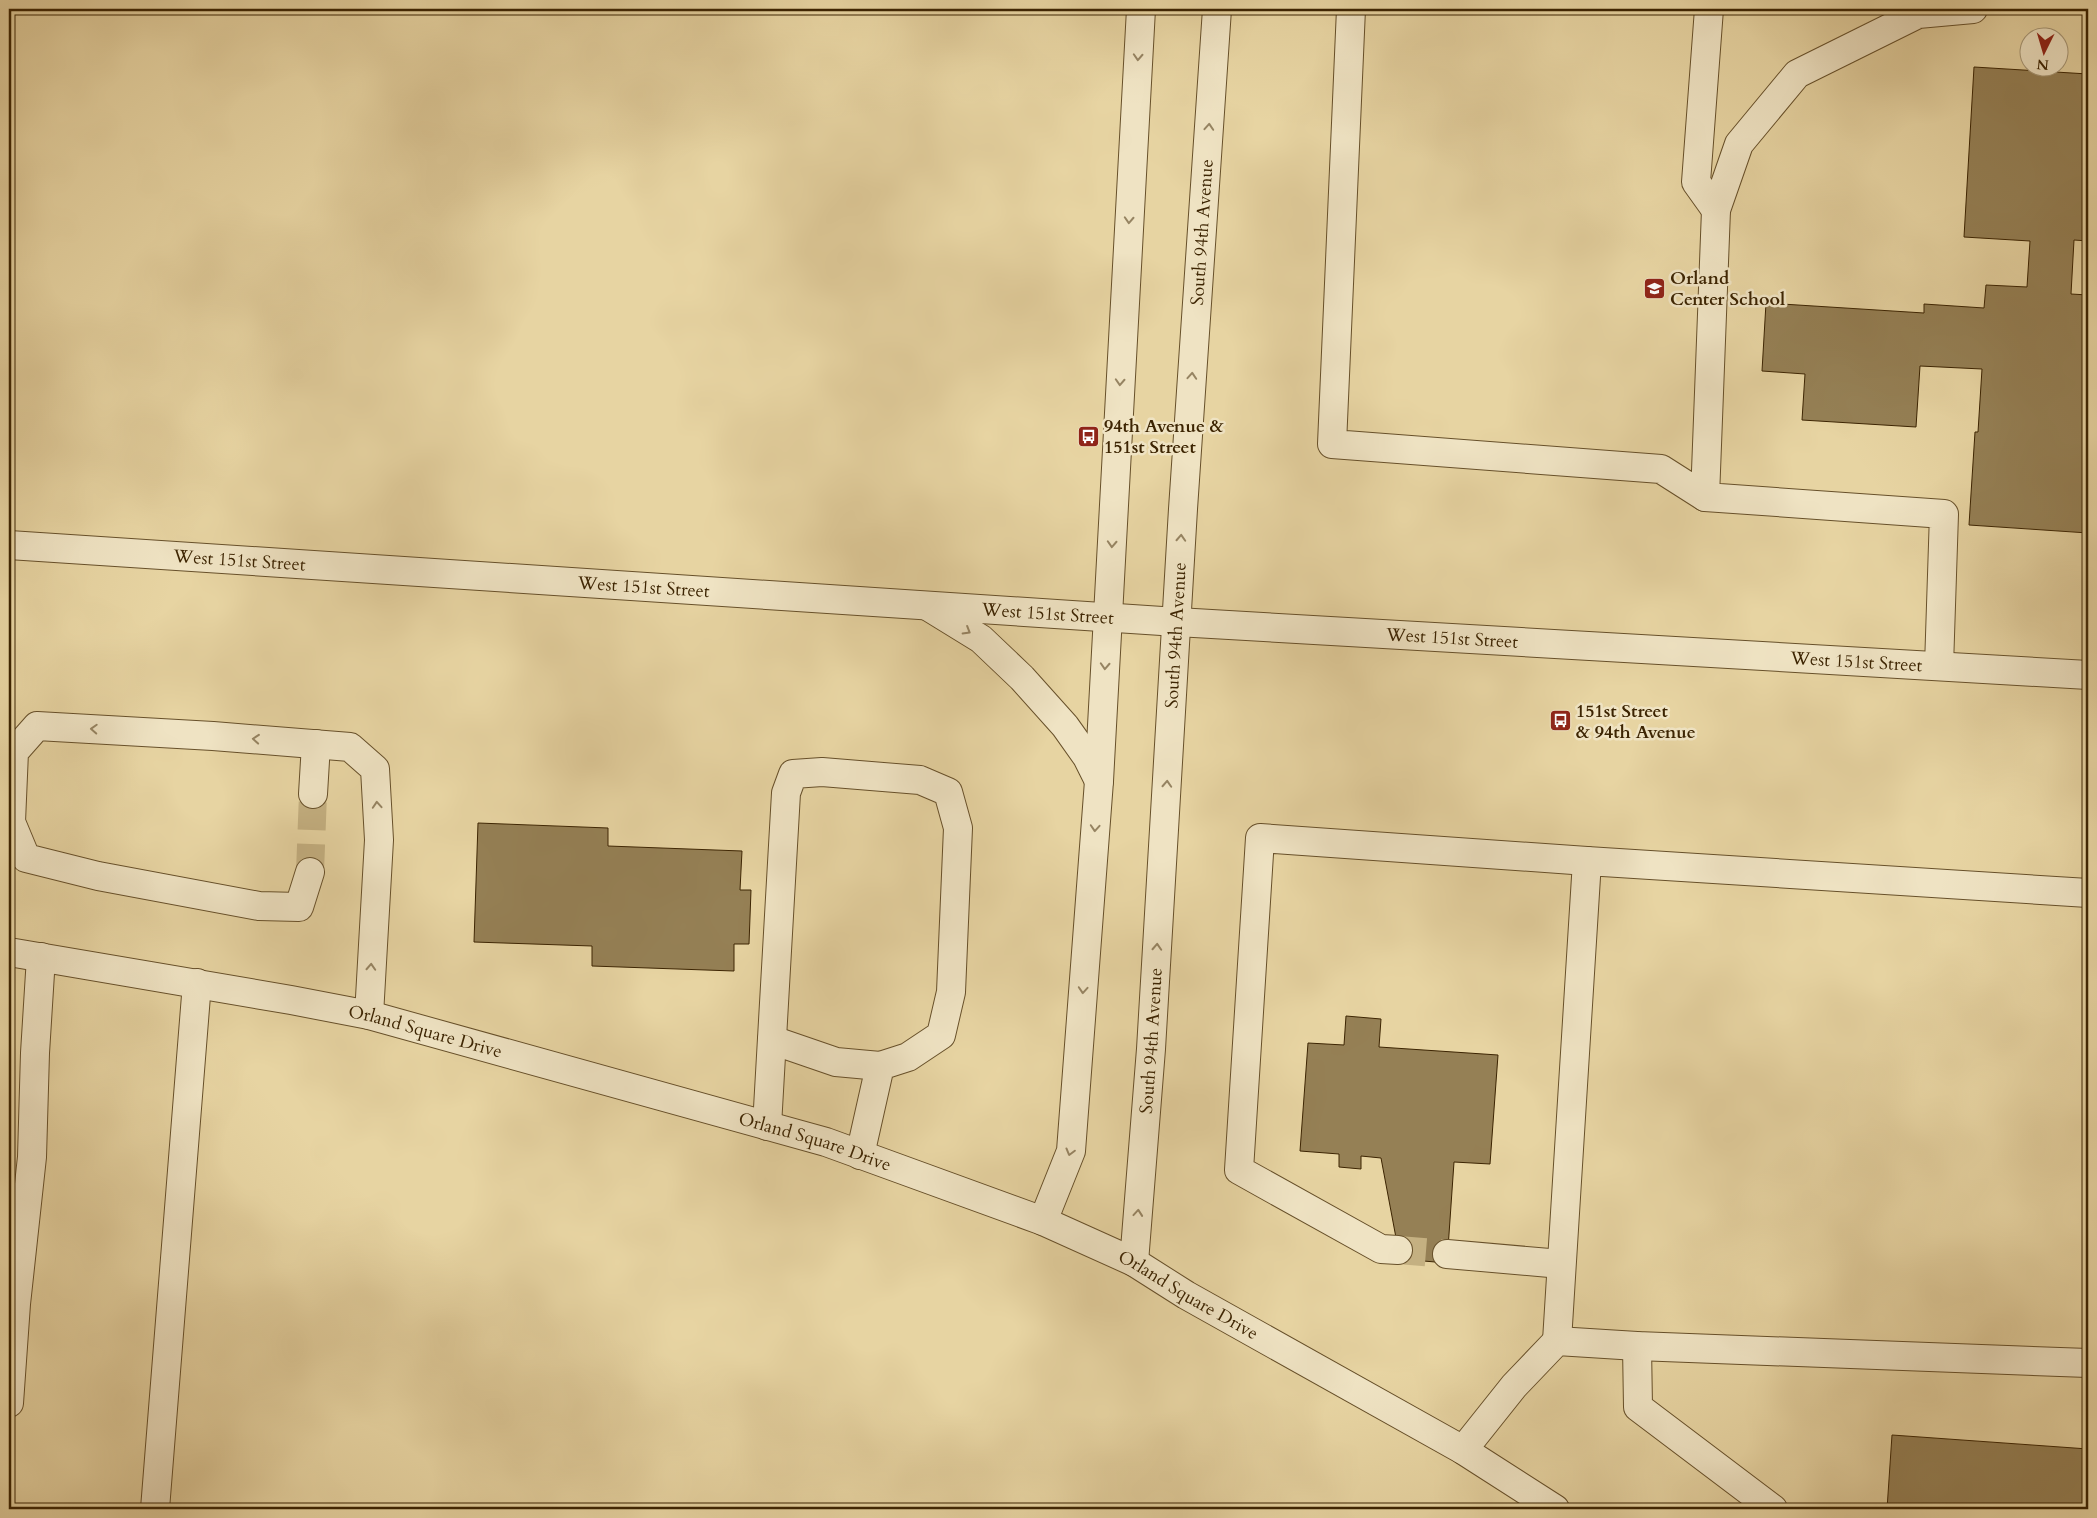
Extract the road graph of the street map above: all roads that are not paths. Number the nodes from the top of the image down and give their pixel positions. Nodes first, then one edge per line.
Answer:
1 (1141, 9) edge
2 (1217, 9) edge
3 (1352, 9) edge
4 (1709, 9) edge
5 (1973, 9) edge
6 (1716, 210) junction
7 (1705, 497) junction
8 (9, 545) edge
9 (925, 605) junction
10 (1108, 617) junction
11 (1177, 622) junction
12 (1939, 666) junction
13 (2088, 675) edge
14 (37, 726) junction
15 (9, 729) edge
16 (316, 744) junction
17 (1099, 781) junction
18 (313, 794) tunnel mouth
19 (1587, 861) junction
20 (310, 872) tunnel mouth
21 (2088, 893) edge
22 (9, 952) edge
23 (41, 956) junction
24 (197, 983) junction
25 (368, 1015) junction
26 (772, 1040) junction
27 (880, 1066) junction
28 (767, 1126) junction
29 (860, 1155) junction
30 (1043, 1221) junction
31 (1398, 1250) tunnel mouth
32 (1447, 1254) tunnel mouth
33 (1134, 1262) junction
34 (1561, 1264) junction
35 (1556, 1341) junction
36 (1637, 1346) junction
37 (2088, 1363) edge
38 (9, 1403) edge
39 (1462, 1450) junction
40 (155, 1509) edge
41 (1554, 1509) edge
42 (1773, 1509) edge

1 -> 10 street
11 -> 2 street, South 94th Avenue
3 - 7 street
4 - 6 street
5 - 6 street
6 - 7 street
7 - 12 street
8 - 9 street, West 151st Street
9 - 10 street, West 151st Street
9 -> 17 street
10 - 11 street, West 151st Street
10 -> 17 street
11 - 12 street, West 151st Street
33 -> 11 street, South 94th Avenue
12 - 13 street, West 151st Street
14 - 15 street
16 -> 14 street
14 - 20 street
16 - 18 street
25 -> 16 street
17 -> 30 street
19 - 21 street
19 - 31 street
19 - 34 street
22 - 23 street, Orland Square Drive
23 - 24 street, Orland Square Drive
23 - 38 street
24 - 25 street, Orland Square Drive
24 - 40 street
25 - 28 street, Orland Square Drive
26 - 27 street
26 - 27 street
26 - 28 street
27 - 29 street
28 - 29 street, Orland Square Drive
29 - 30 street, Orland Square Drive
30 - 33 street, Orland Square Drive
32 - 34 street
33 - 39 street, Orland Square Drive
34 - 35 street
35 - 36 street
35 - 39 street
36 - 37 street
36 - 42 street
39 - 41 street, Orland Square Drive

